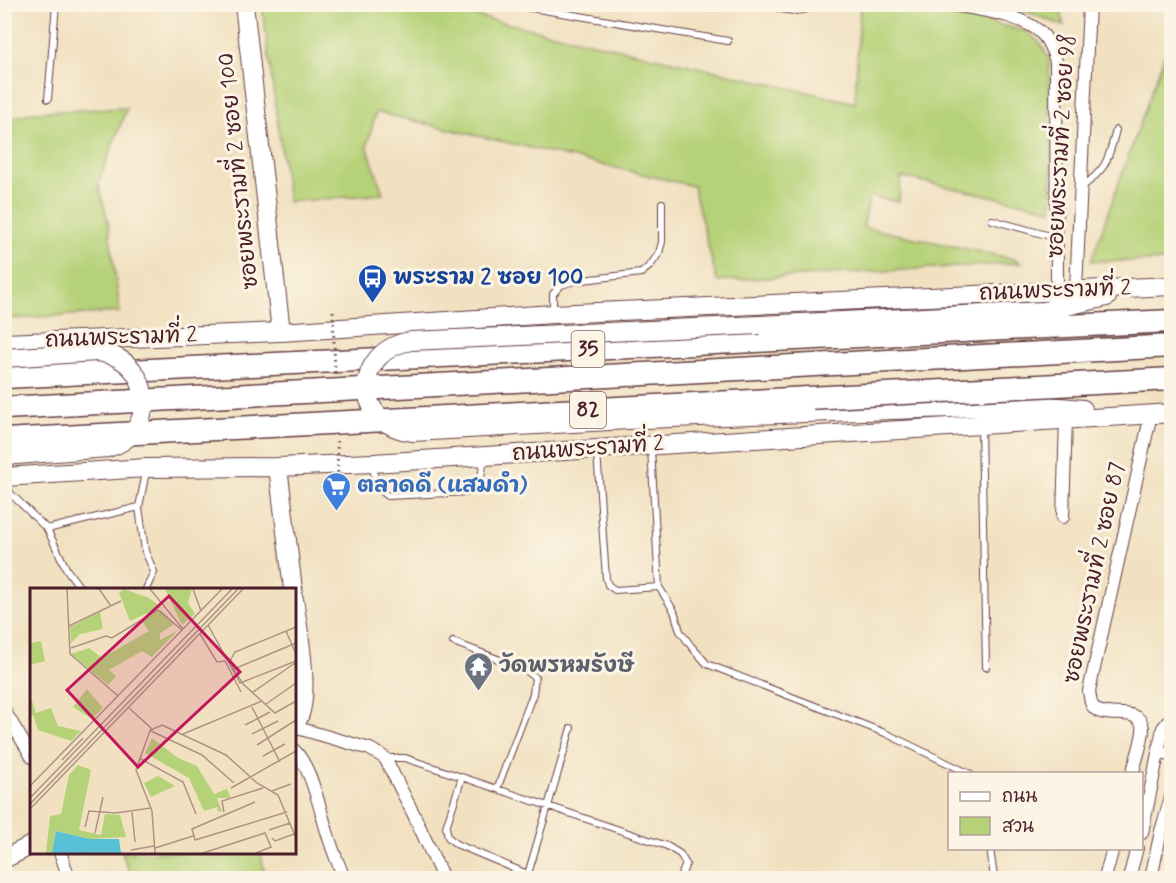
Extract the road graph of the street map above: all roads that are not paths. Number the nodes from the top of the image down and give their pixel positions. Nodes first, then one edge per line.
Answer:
1 (57, 4) edge
2 (244, 4) edge
3 (508, 4) edge
4 (767, 4) edge
5 (817, 4) edge
6 (947, 4) edge
7 (1089, 4) edge
8 (728, 41) dead end
9 (48, 99) dead end
10 (1116, 130) dead end
11 (1081, 188) junction
12 (662, 203) dead end
13 (992, 220) dead end
14 (1057, 238) junction
15 (1172, 286) edge
16 (1149, 287) junction
17 (1076, 290) junction
18 (1057, 291) junction
19 (553, 314) junction
20 (1172, 321) edge
21 (281, 332) junction
22 (4, 342) edge
23 (1172, 346) edge
24 (4, 358) edge
25 (1172, 373) edge
26 (4, 377) edge
27 (1172, 379) edge
28 (4, 408) edge
29 (1172, 413) edge
30 (1148, 414) junction
31 (1066, 419) junction
32 (980, 425) junction
33 (4, 434) edge
34 (4, 440) edge
35 (651, 445) junction
36 (597, 448) junction
37 (484, 455) junction
38 (4, 456) edge
39 (373, 462) junction
40 (278, 467) junction
41 (146, 468) junction
42 (5, 477) edge
43 (139, 507) junction
44 (1063, 517) dead end
45 (47, 529) junction
46 (659, 587) junction
47 (80, 588) edge
48 (146, 588) edge
49 (293, 588) edge
50 (296, 616) edge
51 (453, 642) dead end
52 (986, 668) dead end
53 (4, 710) edge
54 (1172, 717) edge
55 (296, 722) edge
56 (296, 727) edge
57 (571, 728) dead end
58 (296, 752) edge
59 (30, 754) edge
60 (1165, 754) edge
61 (385, 758) junction
62 (966, 772) edge
63 (1132, 772) edge
64 (462, 777) junction
65 (497, 789) junction
66 (1172, 794) edge
67 (547, 806) junction
68 (1143, 829) edge
69 (1166, 833) edge
70 (30, 846) edge
71 (990, 850) edge
72 (1113, 850) edge
73 (1137, 850) edge
74 (60, 853) edge
75 (4, 859) edge
76 (528, 874) junction
77 (69, 879) edge
78 (344, 879) edge
79 (443, 879) edge
80 (537, 879) edge
81 (680, 879) edge
82 (994, 879) edge
83 (1105, 879) edge
84 (1129, 879) edge
85 (1151, 879) edge

1 - 9 lane
2 - 21 main road, ซอยพระรามที่ 2 ซอย 100
3 - 8 lane
4 - 5 lane
6 - 14 street
7 - 11 street, ซอยพระรามที่ 2 ซอย 98
10 - 11 lane
11 - 17 street, ซอยพระรามที่ 2 ซอย 98
12 - 19 lane
13 - 14 lane
14 - 18 street
15 - 16 main road, ถนนพระรามที่ 2 / 35
16 - 17 main road, ถนนพระรามที่ 2 / 35
16 - 30 main road, bridge
17 - 18 main road, ถนนพระรามที่ 2 / 35
18 - 19 main road, ถนนพระรามที่ 2 / 35
19 - 21 main road, ถนนพระรามที่ 2 / 35
20 - 26 highway, ถนนพระรามที่ 2 / 35
21 - 22 main road, ถนนพระรามที่ 2 / 35
23 - 28 highway, 82, bridge
24 - 38 main road, bridge
25 - 33 highway, ถนนพระรามที่ 2
27 - 34 highway, 82, bridge
29 - 30 main road, ถนนพระรามที่ 2
30 - 31 main road, ถนนพระรามที่ 2
30 - 63 street, ซอยพระรามที่ 2 ซอย 87
31 - 32 main road, ถนนพระรามที่ 2
31 - 44 street
32 - 35 main road, ถนนพระรามที่ 2
32 - 52 lane
35 - 36 main road, ถนนพระรามที่ 2
35 - 46 lane
36 - 37 main road, ถนนพระรามที่ 2
36 - 46 lane
37 - 39 main road, ถนนพระรามที่ 2
37 - 39 lane
39 - 40 main road, ถนนพระรามที่ 2
40 - 41 main road, ถนนพระรามที่ 2
40 - 49 main road
41 - 42 main road, ถนนพระรามที่ 2
41 - 43 lane
42 - 45 lane
43 - 45 lane
43 - 48 lane
45 - 47 lane
46 - 62 lane
50 - 55 main road
51 - 65 lane
53 - 59 street
54 - 60 street
56 - 61 street
57 - 67 lane
58 - 78 street
60 - 68 street
61 - 64 lane
61 - 79 street
64 - 65 lane
64 - 76 lane
65 - 67 lane
66 - 69 street
67 - 76 lane
67 - 81 lane
68 - 69 street
69 - 85 street
70 - 75 main road
71 - 82 lane
72 - 83 street
73 - 84 street
74 - 77 street
76 - 80 lane

